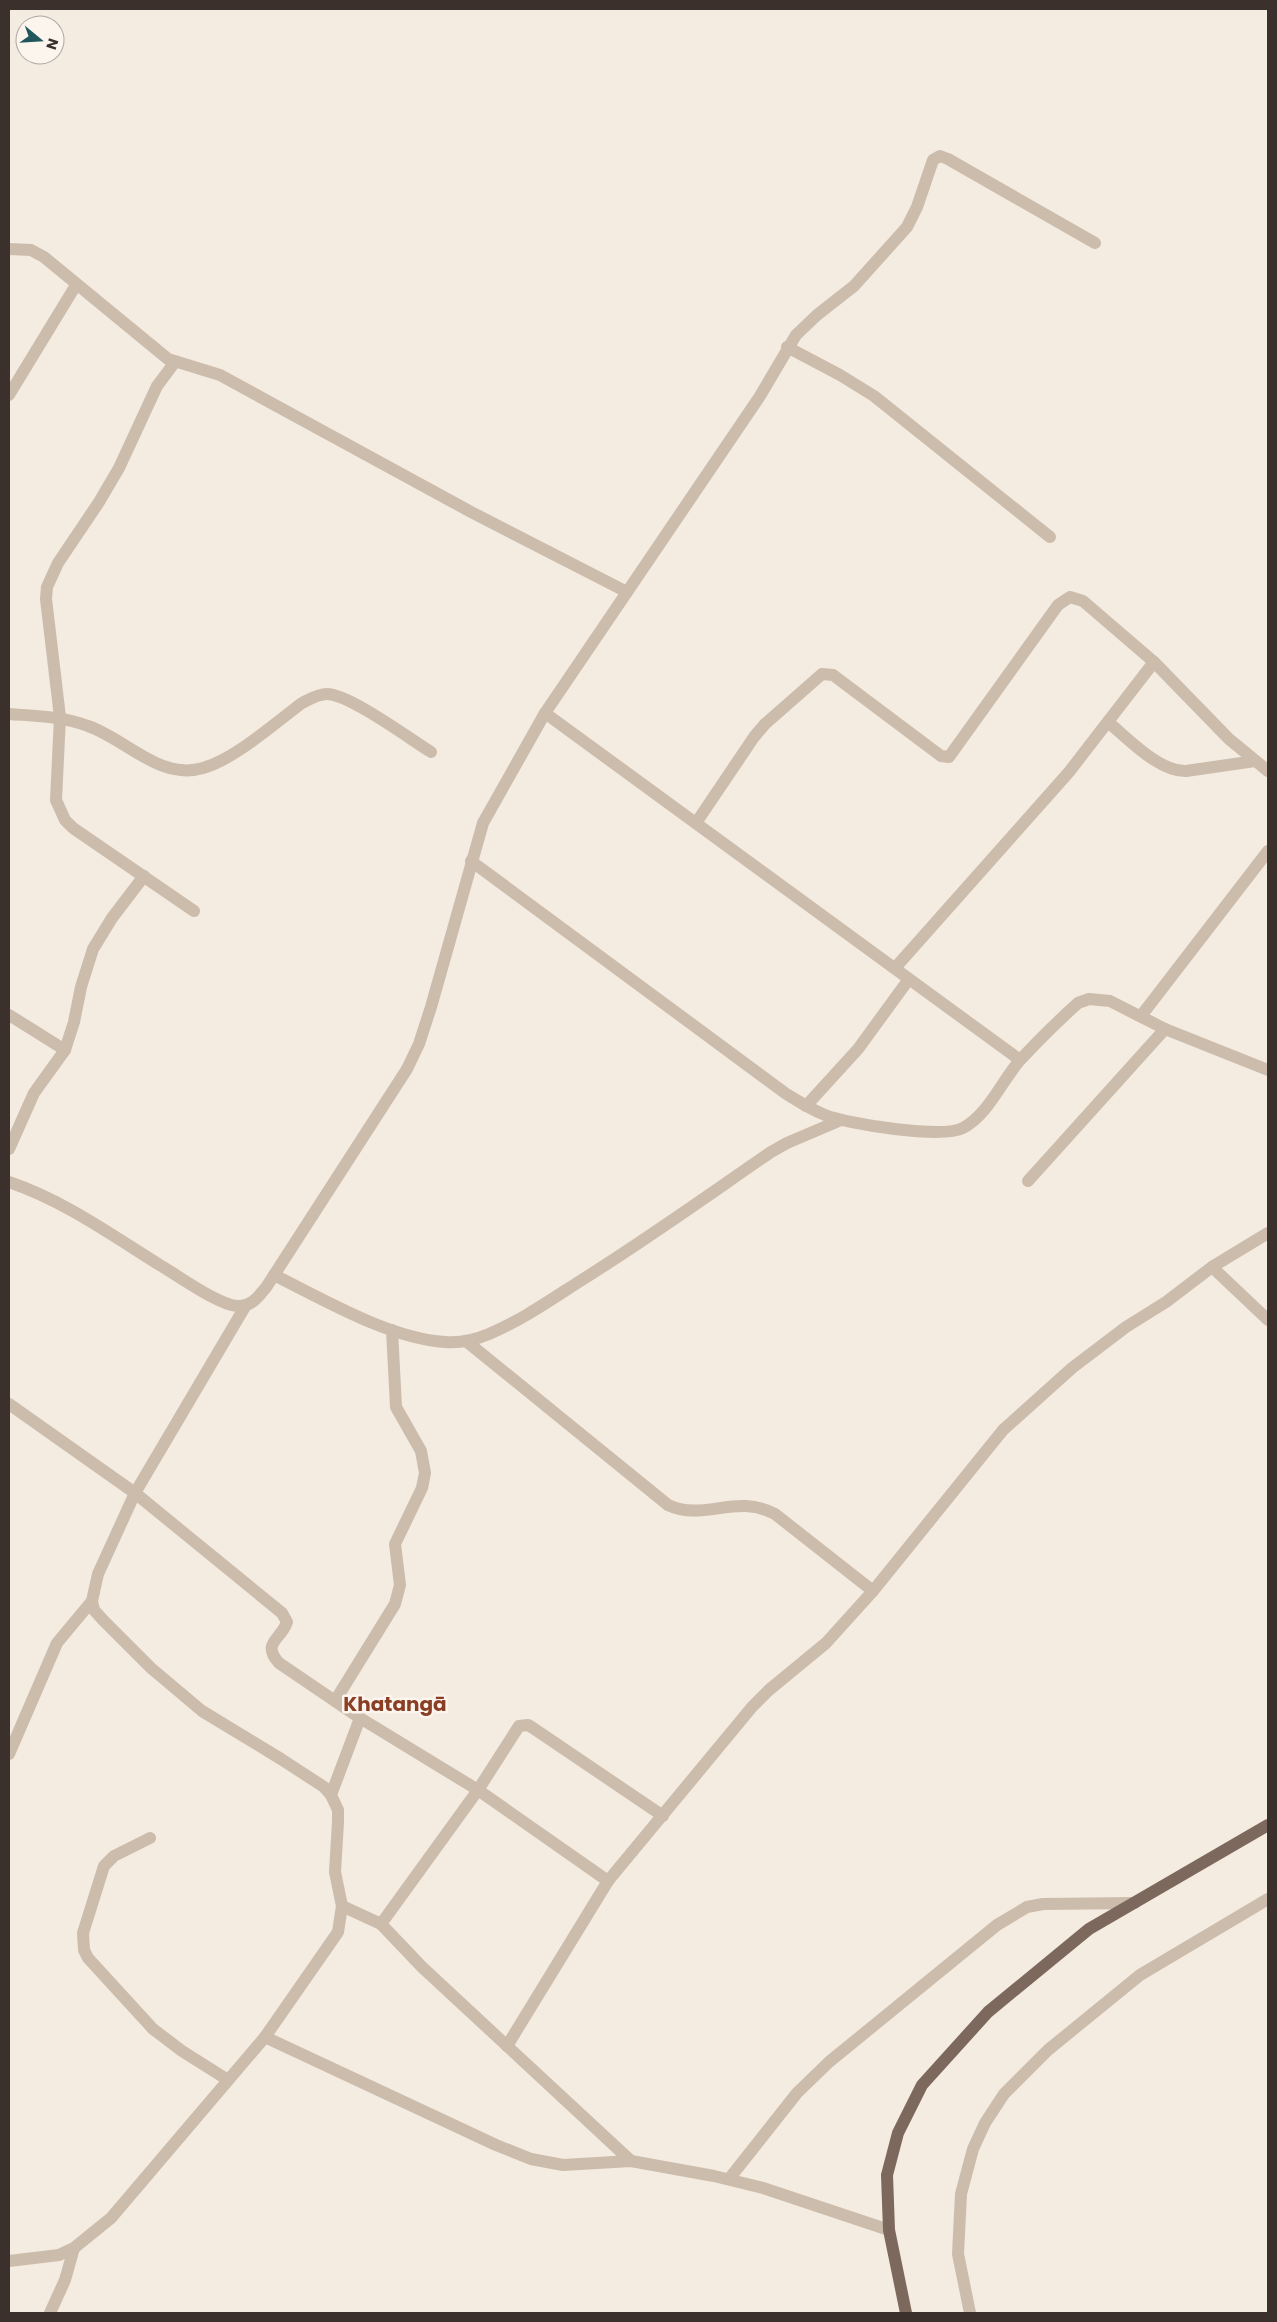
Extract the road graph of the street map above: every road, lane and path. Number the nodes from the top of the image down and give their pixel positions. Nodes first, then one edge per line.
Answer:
1 (1095, 243) dead end
2 (9, 250) edge
3 (76, 285) junction
4 (788, 348) junction
5 (175, 362) junction
6 (9, 395) edge
7 (1050, 537) dead end
8 (627, 592) junction
9 (1154, 662) junction
10 (544, 713) junction
11 (9, 714) edge
12 (60, 717) junction
13 (1109, 723) junction
14 (431, 752) dead end
15 (1255, 761) junction
16 (1268, 771) edge
17 (696, 823) junction
18 (1268, 851) edge
19 (471, 861) junction
20 (144, 876) junction
21 (194, 910) dead end
22 (894, 968) junction
23 (909, 979) junction
24 (9, 1015) edge
25 (1141, 1016) junction
26 (1165, 1029) junction
27 (65, 1050) junction
28 (1020, 1060) junction
29 (1268, 1070) edge
30 (806, 1106) junction
31 (841, 1120) junction
32 (9, 1149) edge
33 (1028, 1181) dead end
34 (9, 1182) edge
35 (1268, 1233) edge
36 (1212, 1267) junction
37 (274, 1275) junction
38 (246, 1306) junction
39 (1268, 1320) edge
40 (392, 1330) junction
41 (466, 1341) junction
42 (9, 1404) edge
43 (135, 1493) junction
44 (874, 1591) junction
45 (92, 1601) junction
46 (335, 1701) junction
47 (360, 1718) junction
48 (9, 1754) edge
49 (478, 1790) junction
50 (331, 1796) junction
51 (663, 1816) junction
52 (1268, 1825) edge
53 (150, 1838) dead end
54 (608, 1881) junction
55 (1268, 1899) edge
56 (1135, 1903) junction
57 (342, 1906) junction
58 (381, 1924) junction
59 (265, 2037) junction
60 (507, 2046) junction
61 (228, 2080) junction
62 (631, 2161) junction
63 (729, 2180) junction
64 (889, 2230) junction
65 (74, 2248) junction
66 (9, 2262) edge
67 (50, 2313) edge
68 (906, 2313) edge
69 (970, 2313) edge

1 - 4 street
2 - 3 street
3 - 5 street
3 - 6 street
4 - 7 street
4 - 8 street
5 - 8 street
5 - 12 street
8 - 10 street
9 - 13 street
9 - 15 street
9 - 17 street
10 - 17 street
10 - 19 street
11 - 12 street
12 - 14 street
12 - 20 street
13 - 15 street
13 - 22 street
15 - 16 street
17 - 22 street
18 - 25 street
19 - 30 street
19 - 37 street
20 - 21 street
20 - 27 street
22 - 23 street
23 - 28 street
23 - 30 street
24 - 27 street
25 - 26 street
25 - 28 street
26 - 29 street
26 - 33 street
27 - 32 street
28 - 31 street
30 - 31 street
31 - 41 street
34 - 38 street
35 - 36 street
36 - 39 street
36 - 44 street
37 - 38 street
37 - 40 street
38 - 43 street
40 - 41 street
40 - 46 street
41 - 44 street
42 - 43 street
43 - 45 street
43 - 46 street
44 - 51 street
45 - 48 street
45 - 50 street
46 - 47 street
47 - 49 street
47 - 50 street
49 - 51 street
49 - 54 street
49 - 58 street
50 - 57 street
51 - 54 street
52 - 56 main road
53 - 61 street
54 - 60 street
55 - 69 street
56 - 63 street
56 - 64 main road
57 - 58 street
57 - 59 street
58 - 60 street
59 - 61 street
59 - 62 street
60 - 62 street
61 - 65 street
62 - 63 street
63 - 64 street
64 - 68 main road
65 - 66 street
65 - 67 street

